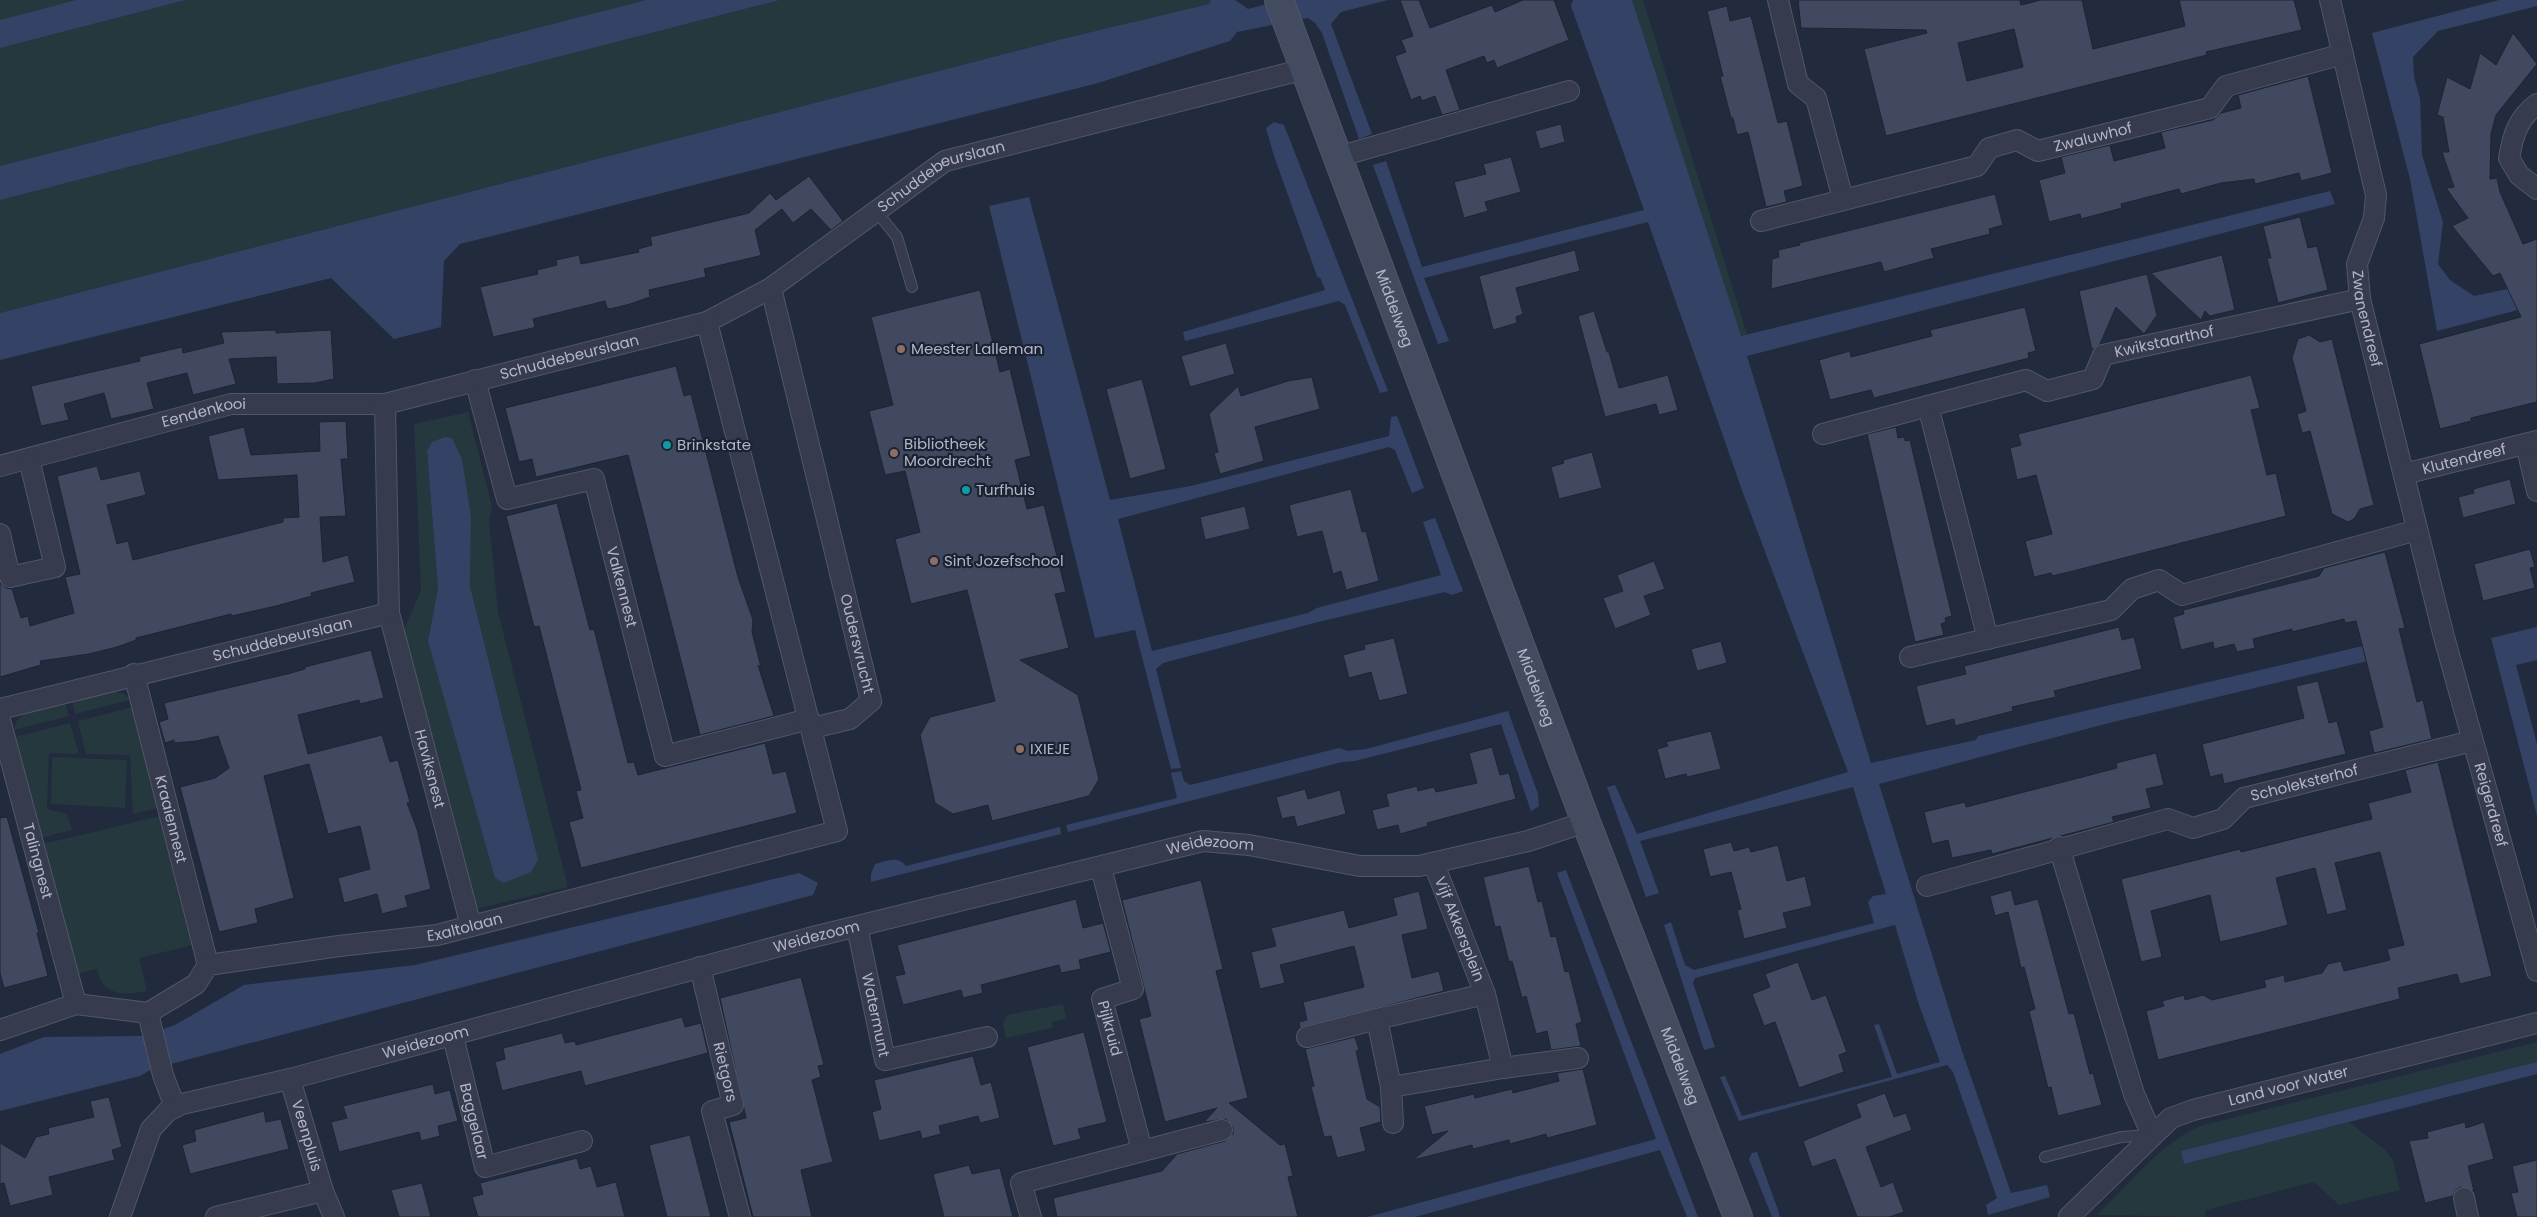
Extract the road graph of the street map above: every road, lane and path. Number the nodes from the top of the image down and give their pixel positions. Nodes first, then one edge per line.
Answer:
1 (1279, 0) edge
2 (1778, 0) edge
3 (2330, 0) edge
4 (2343, 54) junction
5 (1305, 70) junction
6 (1568, 91) dead end
7 (2537, 104) edge
8 (1337, 157) junction
9 (2537, 189) edge
10 (1843, 199) junction
11 (876, 211) junction
12 (1760, 221) dead end
13 (912, 287) dead end
14 (771, 288) junction
15 (2360, 299) junction
16 (706, 322) junction
17 (475, 380) junction
18 (384, 404) junction
19 (1928, 406) junction
20 (1822, 434) dead end
21 (2531, 442) edge
22 (29, 459) junction
23 (0, 466) edge
24 (2404, 474) junction
25 (2537, 491) edge
26 (2418, 530) junction
27 (0, 534) edge
28 (389, 613) junction
29 (2444, 637) joint
30 (1988, 639) junction
31 (1910, 657) dead end
32 (134, 674) junction
33 (0, 709) edge
34 (0, 720) edge
35 (810, 723) junction
36 (2472, 741) junction
37 (1586, 822) junction
38 (2059, 847) junction
39 (1434, 864) junction
40 (1101, 868) junction
41 (1927, 886) dead end
42 (471, 926) junction
43 (858, 926) junction
44 (208, 965) junction
45 (700, 967) junction
46 (2537, 971) edge
47 (1485, 994) junction
48 (76, 1004) junction
49 (1378, 1019) junction
50 (150, 1020) junction
51 (2537, 1023) edge
52 (0, 1030) edge
53 (453, 1036) junction
54 (987, 1037) dead end
55 (1307, 1037) dead end
56 (1578, 1058) dead end
57 (1503, 1068) junction
58 (290, 1079) junction
59 (1391, 1087) junction
60 (175, 1107) junction
61 (1393, 1123) dead end
62 (1222, 1130) dead end
63 (2152, 1135) junction
64 (582, 1141) dead end
65 (1142, 1150) junction
66 (2045, 1157) dead end
67 (323, 1192) junction
68 (2074, 1215) edge
69 (120, 1217) edge
70 (216, 1217) edge
71 (334, 1217) edge
72 (740, 1217) edge
73 (1031, 1217) edge
74 (1738, 1217) edge

1 - 5 street, Middelweg
2 - 10 street
3 - 4 street, Zwanendreef
4 - 10 street, Zwaluwhof
4 - 15 street, Zwanendreef
5 - 8 street, Middelweg
5 - 11 street, Schuddebeurslaan
6 - 8 street
7 - 9 street
8 - 37 street, Middelweg
10 - 12 street, Zwaluwhof
11 - 13 lane
11 - 14 street, Schuddebeurslaan
14 - 16 street, Schuddebeurslaan
14 - 35 street, Oudersvrucht
15 - 19 street, Kwikstaarthof
15 - 24 street, Zwanendreef
16 - 17 street, Schuddebeurslaan
16 - 35 street
17 - 18 street, Schuddebeurslaan
17 - 35 street, Valkennest
18 - 22 street, Eendenkooi
18 - 28 street
19 - 20 street, Kwikstaarthof
19 - 30 street
21 - 24 street, Klutendreef
21 - 25 street, Klutendreef
22 - 23 street, Eendenkooi
22 - 27 street
24 - 26 street, Zwanendreef
26 - 29 street, Zwanendreef
26 - 30 street
28 - 32 street, Schuddebeurslaan
28 - 42 street, Haviksnest
29 - 36 street, Reigerdreef
30 - 31 street
32 - 33 street, Schuddebeurslaan
32 - 44 street, Kraaiennest
34 - 48 street, Talingnest
35 - 42 street, Exaltolaan
36 - 38 street, Scholeksterhof
36 - 46 street, Reigerdreef
37 - 39 street, Weidezoom
37 - 74 street, Middelweg
38 - 41 street, Scholeksterhof
38 - 63 street
39 - 40 street, Weidezoom
39 - 47 street, Vijf Akkersplein
40 - 43 street, Weidezoom
40 - 65 street, Pijlkruid
42 - 44 street, Exaltolaan
43 - 45 street, Weidezoom
43 - 54 street, Watermunt
44 - 50 street
45 - 53 street, Weidezoom
45 - 72 street, Rietgors
47 - 49 street, Vijf Akkersplein
47 - 57 street, Vijf Akkersplein
48 - 50 street
48 - 52 street
49 - 55 street, Vijf Akkersplein
49 - 59 street
50 - 60 street
51 - 63 street, Land voor Water
53 - 58 street, Weidezoom
53 - 64 street, Baggelaar
56 - 57 street
57 - 59 street
58 - 60 street, Weidezoom
58 - 67 street, Veenpluis
59 - 61 street
60 - 69 street, Weidezoom
62 - 65 street
63 - 66 lane
63 - 68 street, Land voor Water
65 - 73 street
67 - 70 street, Veenpluis
67 - 71 street, Veenpluis

